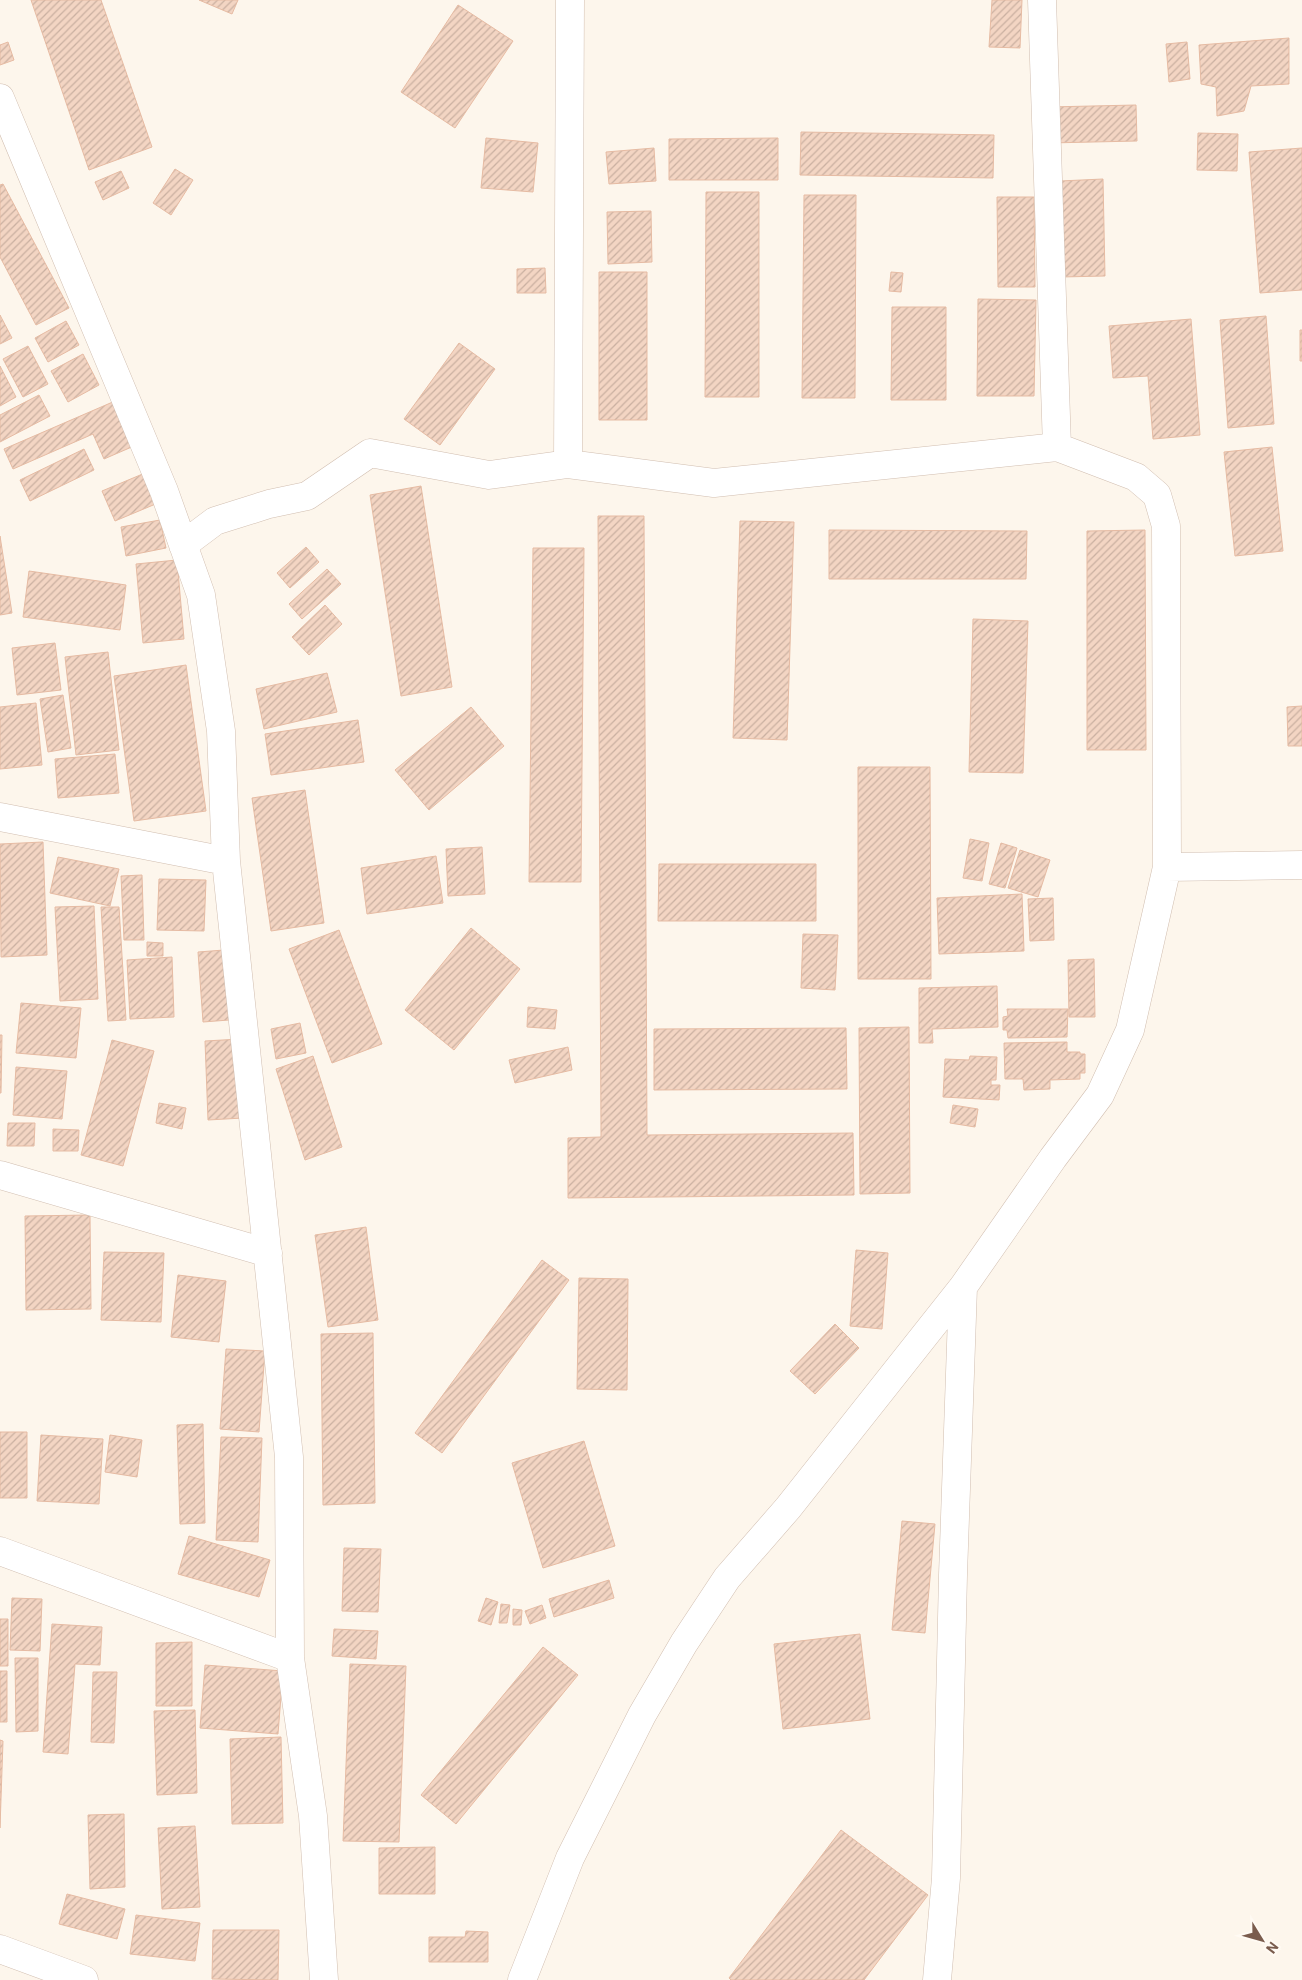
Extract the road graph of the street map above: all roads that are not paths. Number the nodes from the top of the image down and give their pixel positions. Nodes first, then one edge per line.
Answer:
1 (570, 0) edge
2 (1042, 0) edge
3 (0, 98) edge
4 (1057, 447) junction
5 (568, 464) junction
6 (183, 545) junction
7 (0, 817) edge
8 (226, 861) junction
9 (1302, 865) edge
10 (1167, 867) junction
11 (0, 1176) edge
12 (268, 1253) junction
13 (963, 1287) junction
14 (0, 1551) edge
15 (290, 1658) junction
16 (0, 1949) edge
17 (84, 1980) edge
18 (324, 1980) edge
19 (522, 1980) edge
20 (937, 1980) edge

1 - 5 street
2 - 4 street
3 - 6 street
4 - 5 street
4 - 10 street
5 - 6 street
6 - 8 street
7 - 8 street
8 - 12 street
9 - 10 street
10 - 13 street
11 - 12 street
12 - 15 street
13 - 19 street
13 - 20 street
14 - 15 street
15 - 18 street
16 - 17 street

